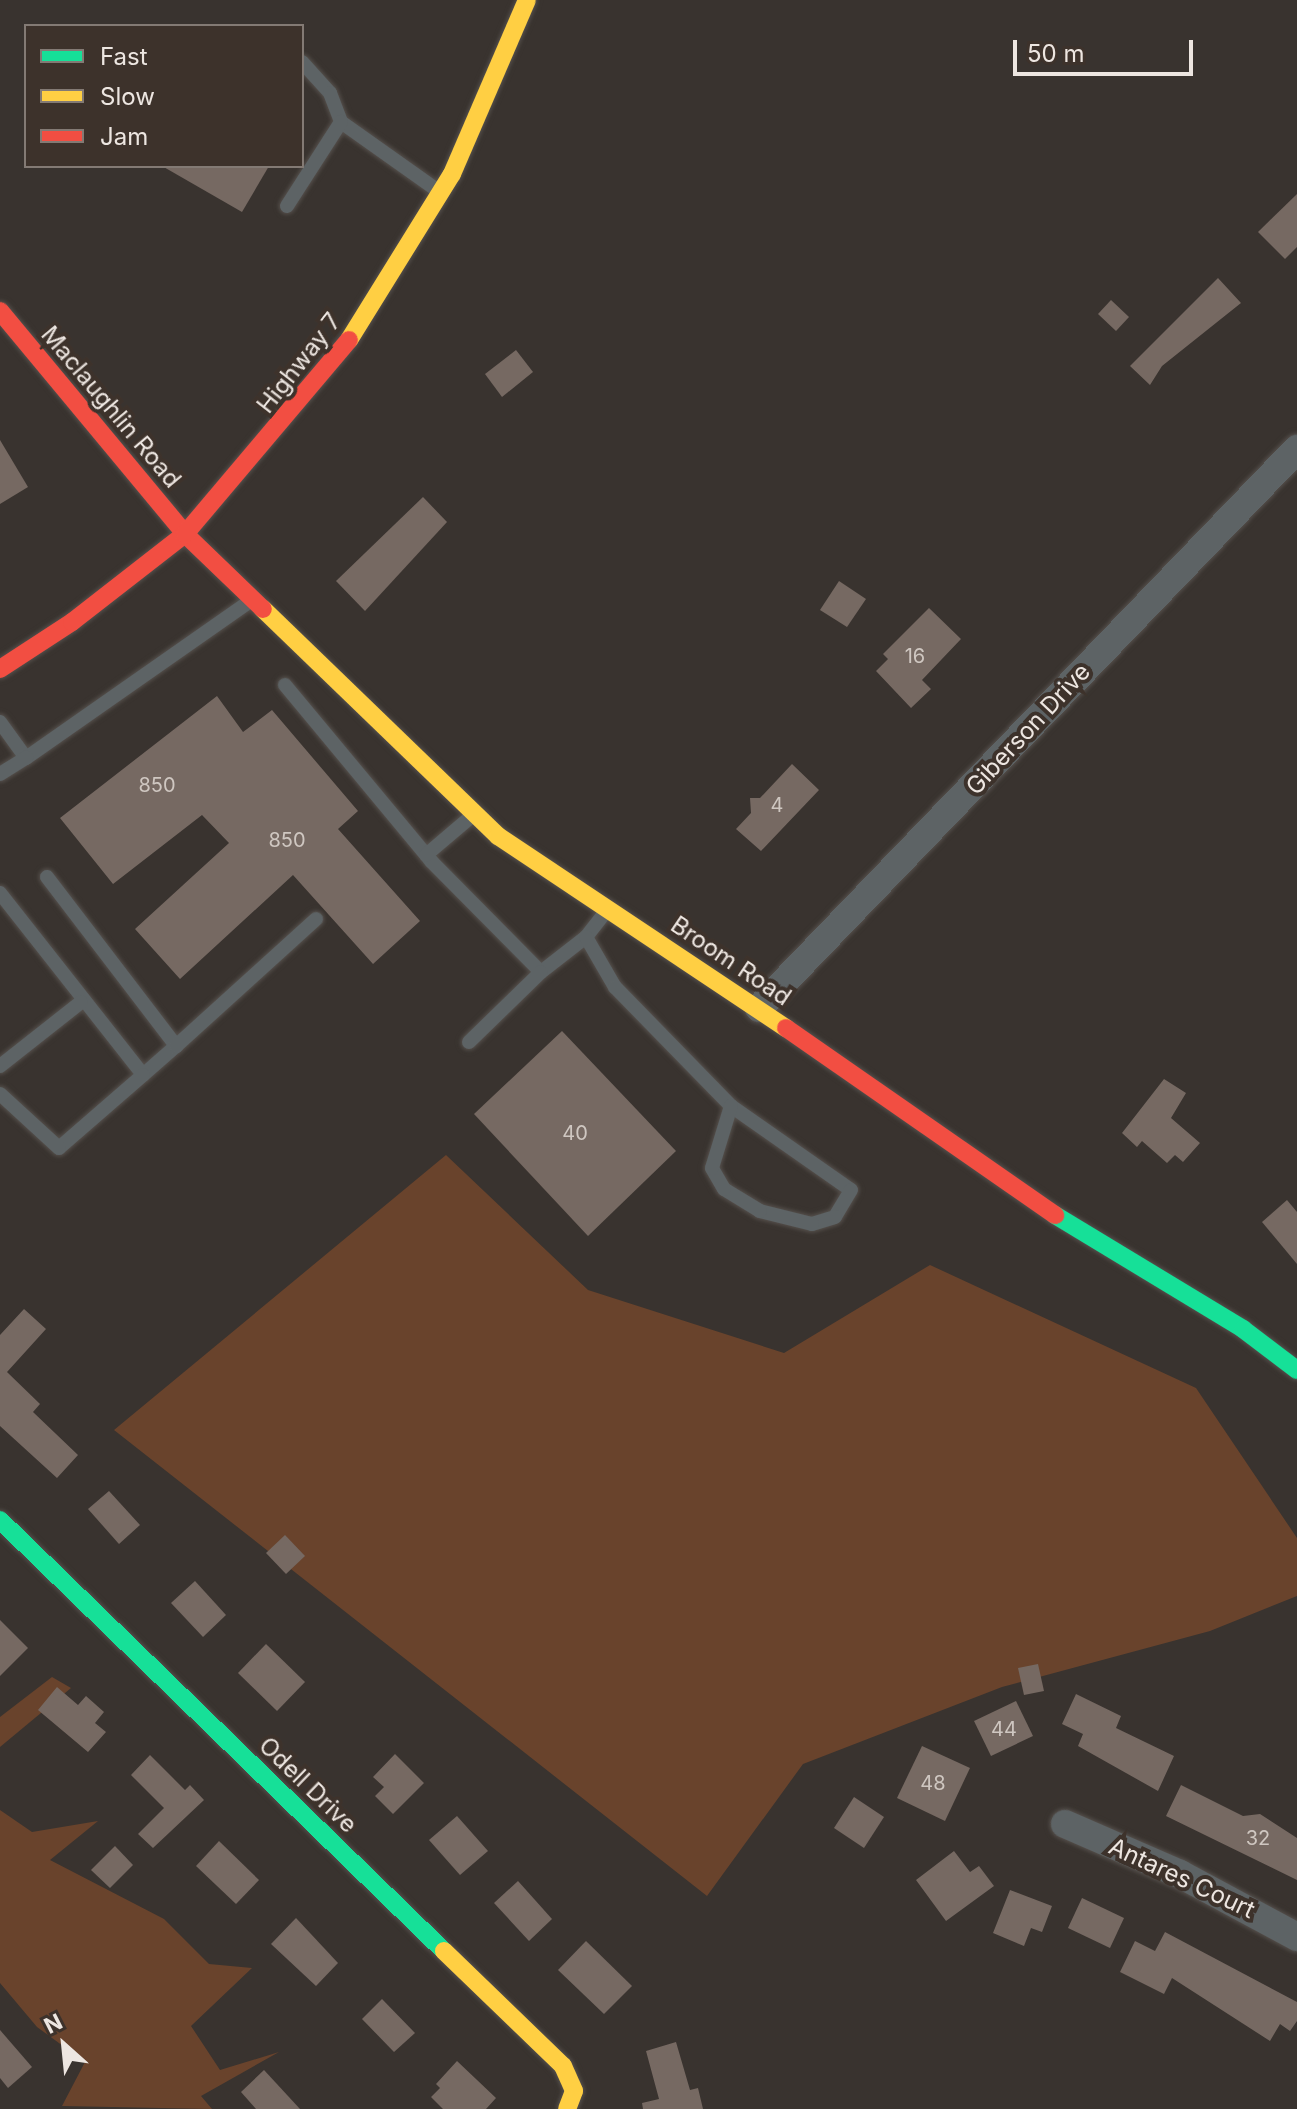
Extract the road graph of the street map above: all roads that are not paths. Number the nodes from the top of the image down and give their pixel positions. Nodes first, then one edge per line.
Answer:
1 (527, 0) edge
2 (304, 64) edge
3 (341, 122) junction
4 (441, 193) junction
5 (287, 206) dead end
6 (0, 311) edge
7 (1297, 449) edge
8 (185, 534) junction
9 (253, 600) junction
10 (0, 669) edge
11 (285, 685) dead end
12 (0, 722) edge
13 (26, 758) junction
14 (0, 774) edge
15 (474, 815) junction
16 (426, 855) junction
17 (47, 877) dead end
18 (0, 893) edge
19 (610, 907) junction
20 (316, 919) dead end
21 (586, 937) junction
22 (541, 972) junction
23 (81, 1002) junction
24 (759, 1008) junction
25 (469, 1042) dead end
26 (176, 1046) junction
27 (0, 1066) edge
28 (143, 1075) junction
29 (0, 1094) edge
30 (731, 1106) junction
31 (1297, 1370) edge
32 (0, 1520) edge
33 (1065, 1824) dead end
34 (1297, 1937) edge
35 (567, 2109) edge

1 - 4 street, Highway 7
2 - 3 lane
3 - 4 lane
3 - 5 lane
4 - 8 street, Highway 7
6 - 8 street, Maclaughlin Road
7 - 24 street, Giberson Drive
8 - 9 street, Broom Road
8 - 10 street, Highway 7
9 - 13 lane
9 - 15 street, Broom Road
11 - 16 lane
12 - 13 lane
13 - 14 lane
15 - 16 lane
15 - 19 street, Broom Road
16 - 22 lane
17 - 26 lane
18 - 23 lane
19 - 21 lane
19 - 24 street, Broom Road
20 - 26 lane
21 - 22 lane
21 - 30 lane
22 - 25 lane
23 - 27 lane
23 - 28 lane
24 - 31 street, Broom Road
26 - 28 lane
28 - 29 lane
30 - 30 lane
32 - 35 street, Odell Drive
33 - 34 street, Antares Court

